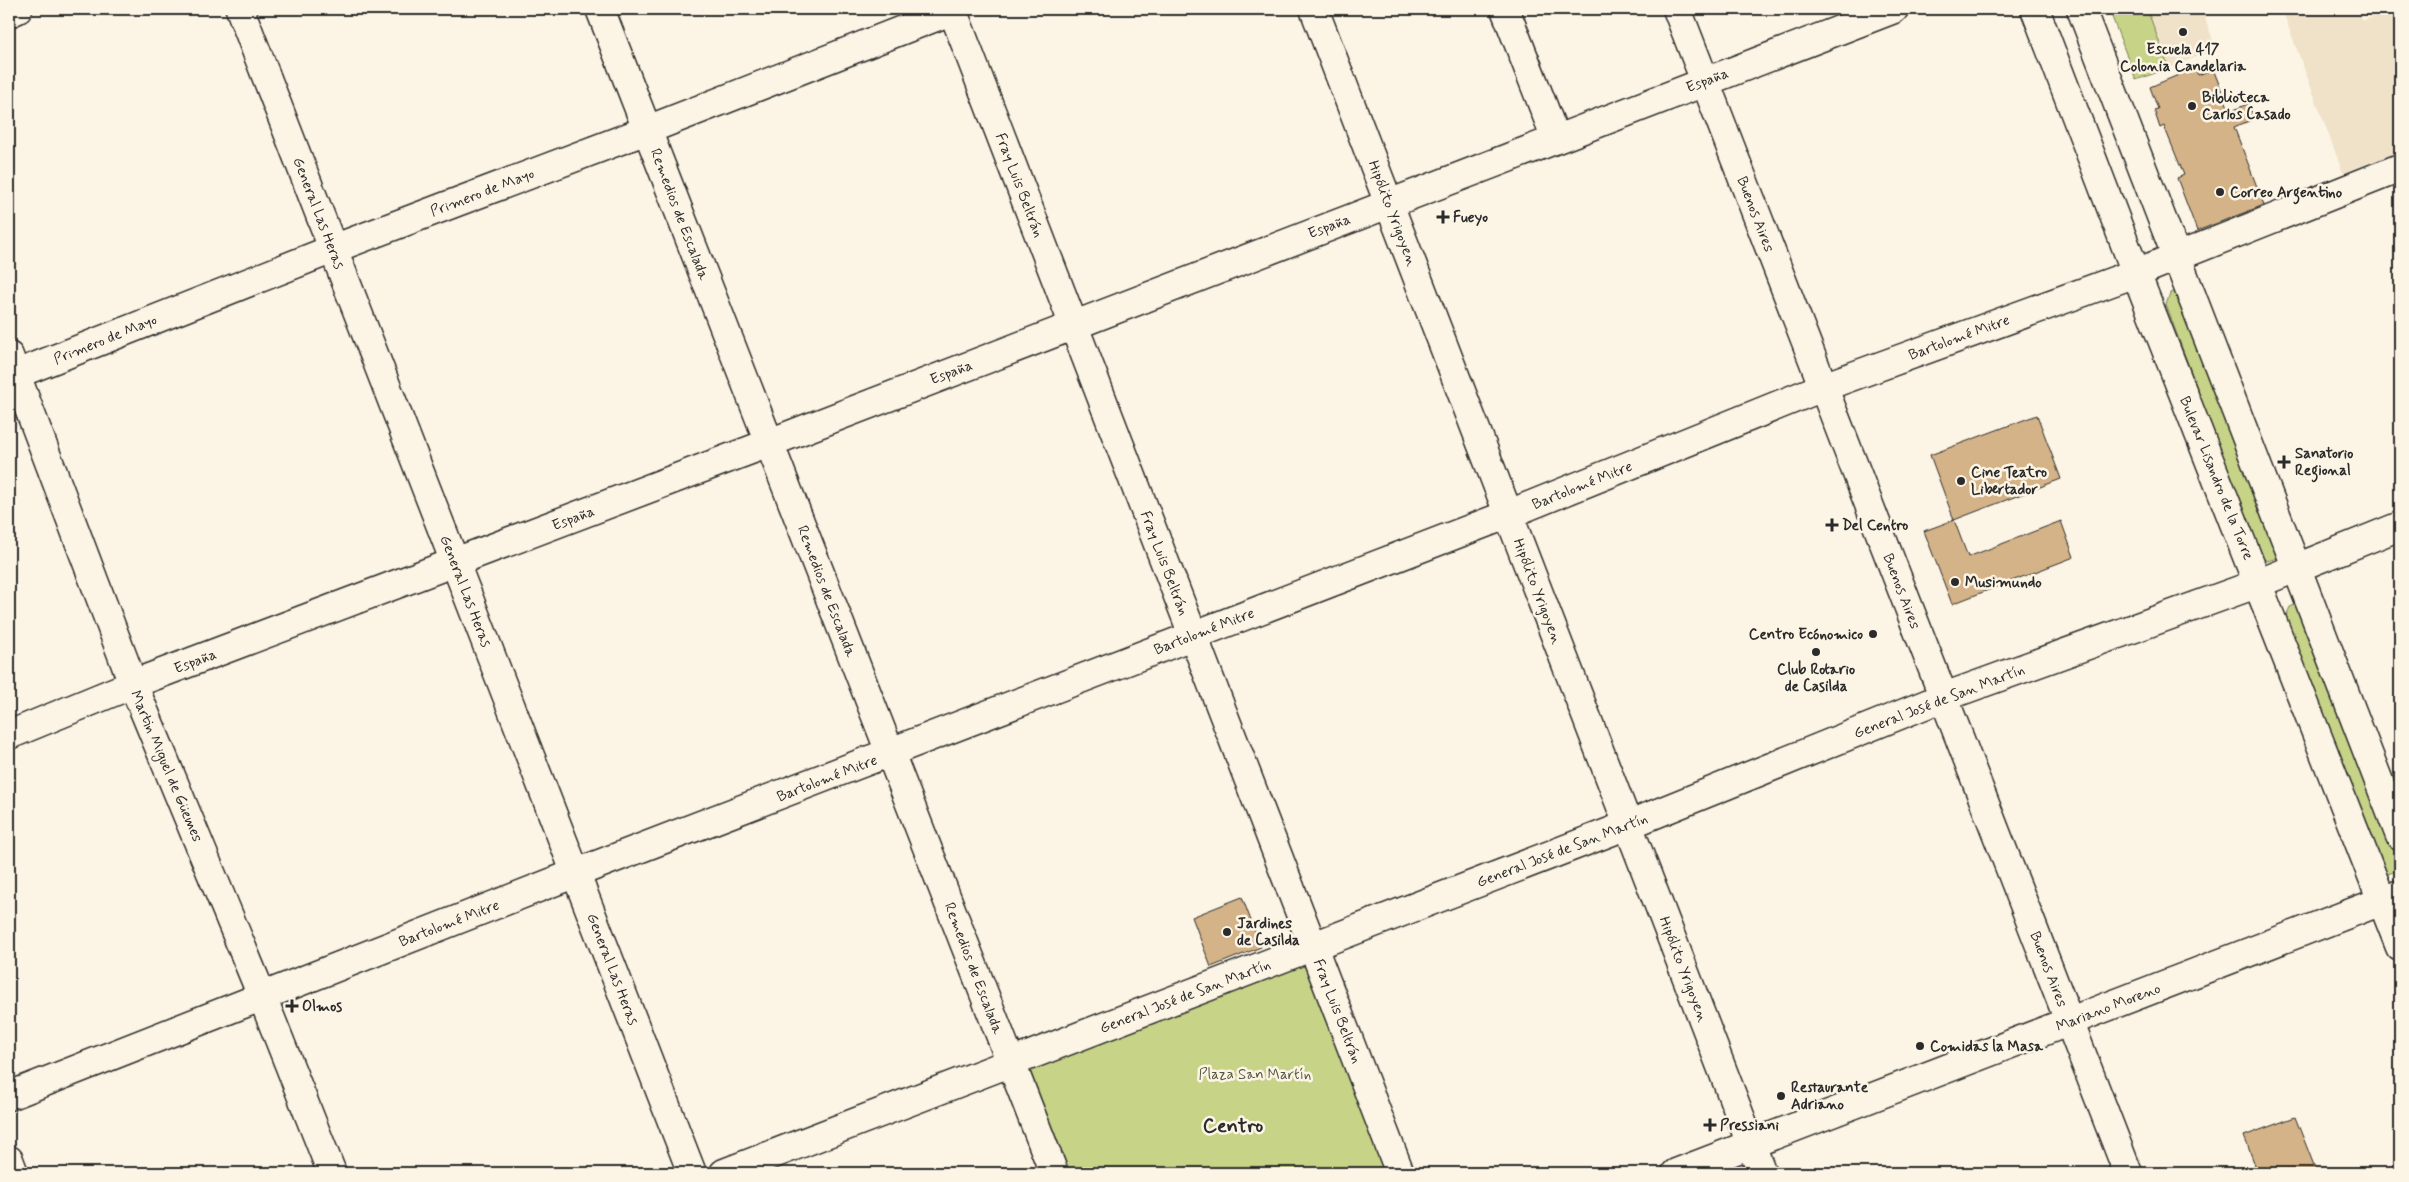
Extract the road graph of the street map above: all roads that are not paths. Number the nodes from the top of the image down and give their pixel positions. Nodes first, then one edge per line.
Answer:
1 (18, 9) edge
2 (240, 9) edge
3 (600, 9) edge
4 (954, 9) edge
5 (1314, 9) edge
6 (1504, 9) edge
7 (1677, 9) edge
8 (1894, 9) edge
9 (2035, 9) edge
10 (2081, 9) edge
11 (9, 13) edge
12 (1704, 81) junction
13 (647, 130) junction
14 (1556, 139) junction
15 (2400, 168) edge
16 (1389, 203) junction
17 (333, 249) junction
18 (2177, 257) junction
19 (2136, 273) junction
20 (1073, 324) junction
21 (11, 369) edge
22 (1823, 387) junction
23 (769, 443) junction
24 (1508, 514) junction
25 (2400, 526) edge
26 (455, 562) junction
27 (2296, 568) junction
28 (2259, 583) junction
29 (1193, 635) junction
30 (133, 684) junction
31 (1944, 697) junction
32 (9, 735) edge
33 (890, 754) junction
34 (1628, 825) junction
35 (2400, 836) edge
36 (576, 874) junction
37 (2391, 898) edge
38 (1312, 946) junction
39 (2400, 947) edge
40 (262, 996) junction
41 (2069, 1022) junction
42 (1011, 1064) junction
43 (9, 1096) edge
44 (1751, 1144) junction
45 (9, 1160) edge
46 (14, 1173) edge
47 (332, 1173) edge
48 (692, 1173) edge
49 (724, 1173) edge
50 (1054, 1173) edge
51 (1400, 1173) edge
52 (1676, 1173) edge
53 (1762, 1173) edge
54 (2128, 1173) edge

1 - 11 street
2 - 17 street, General Las Heras
3 - 13 street, Remedios de Escalada
4 - 13 street, Primero de Mayo
4 - 20 street, Fray Luis Beltrán
5 - 16 street, Hipólito Yrigoyen
6 - 14 street
7 - 12 street, Buenos Aires
8 - 12 street, España
9 - 19 street, Bulevar Lisandro de la Torre
10 - 18 street
12 - 14 street, España
12 - 22 street, Buenos Aires
13 - 17 street, Primero de Mayo
13 - 23 street, Remedios de Escalada
14 - 16 street, España
15 - 18 street, Bartolomé Mitre
16 - 20 street, España
16 - 24 street, Hipólito Yrigoyen
17 - 21 street, Primero de Mayo
17 - 26 street, General Las Heras
18 - 19 street, Bartolomé Mitre
18 - 27 street
19 - 22 street, Bartolomé Mitre
19 - 28 street, Bulevar Lisandro de la Torre
20 - 23 street, España
20 - 29 street, Fray Luis Beltrán
21 - 30 street, Martin Miguel de Güemes
22 - 24 street, Bartolomé Mitre
22 - 31 street, Buenos Aires
23 - 26 street, España
23 - 33 street, Remedios de Escalada
24 - 29 street, Bartolomé Mitre
24 - 34 street, Hipólito Yrigoyen
25 - 27 street, General José de San Martín
26 - 30 street, España
26 - 36 street, General Las Heras
27 - 28 street, General José de San Martín
27 - 35 street
28 - 31 street, General José de San Martín
28 - 37 street, Bulevar Lisandro de la Torre
29 - 33 street, Bartolomé Mitre
29 - 38 street, Fray Luis Beltrán
30 - 32 street, España
30 - 40 street, Martin Miguel de Güemes
31 - 34 street, General José de San Martín
31 - 41 street, Buenos Aires
33 - 36 street, Bartolomé Mitre
33 - 42 street, Remedios de Escalada
34 - 38 street, General José de San Martín
34 - 44 street, Hipólito Yrigoyen
36 - 40 street, Bartolomé Mitre
36 - 48 street, General Las Heras
37 - 39 street, Bulevar Lisandro de la Torre
37 - 41 street, Mariano Moreno
38 - 42 street, General José de San Martín
38 - 51 street, Fray Luis Beltrán
40 - 43 street, Bartolomé Mitre
40 - 47 street, Martin Miguel de Güemes
41 - 44 street, Mariano Moreno
41 - 54 street, Buenos Aires
42 - 49 street, General José de San Martín
42 - 50 street, Remedios de Escalada
44 - 52 street, Mariano Moreno
44 - 53 street, Hipólito Yrigoyen
45 - 46 street

